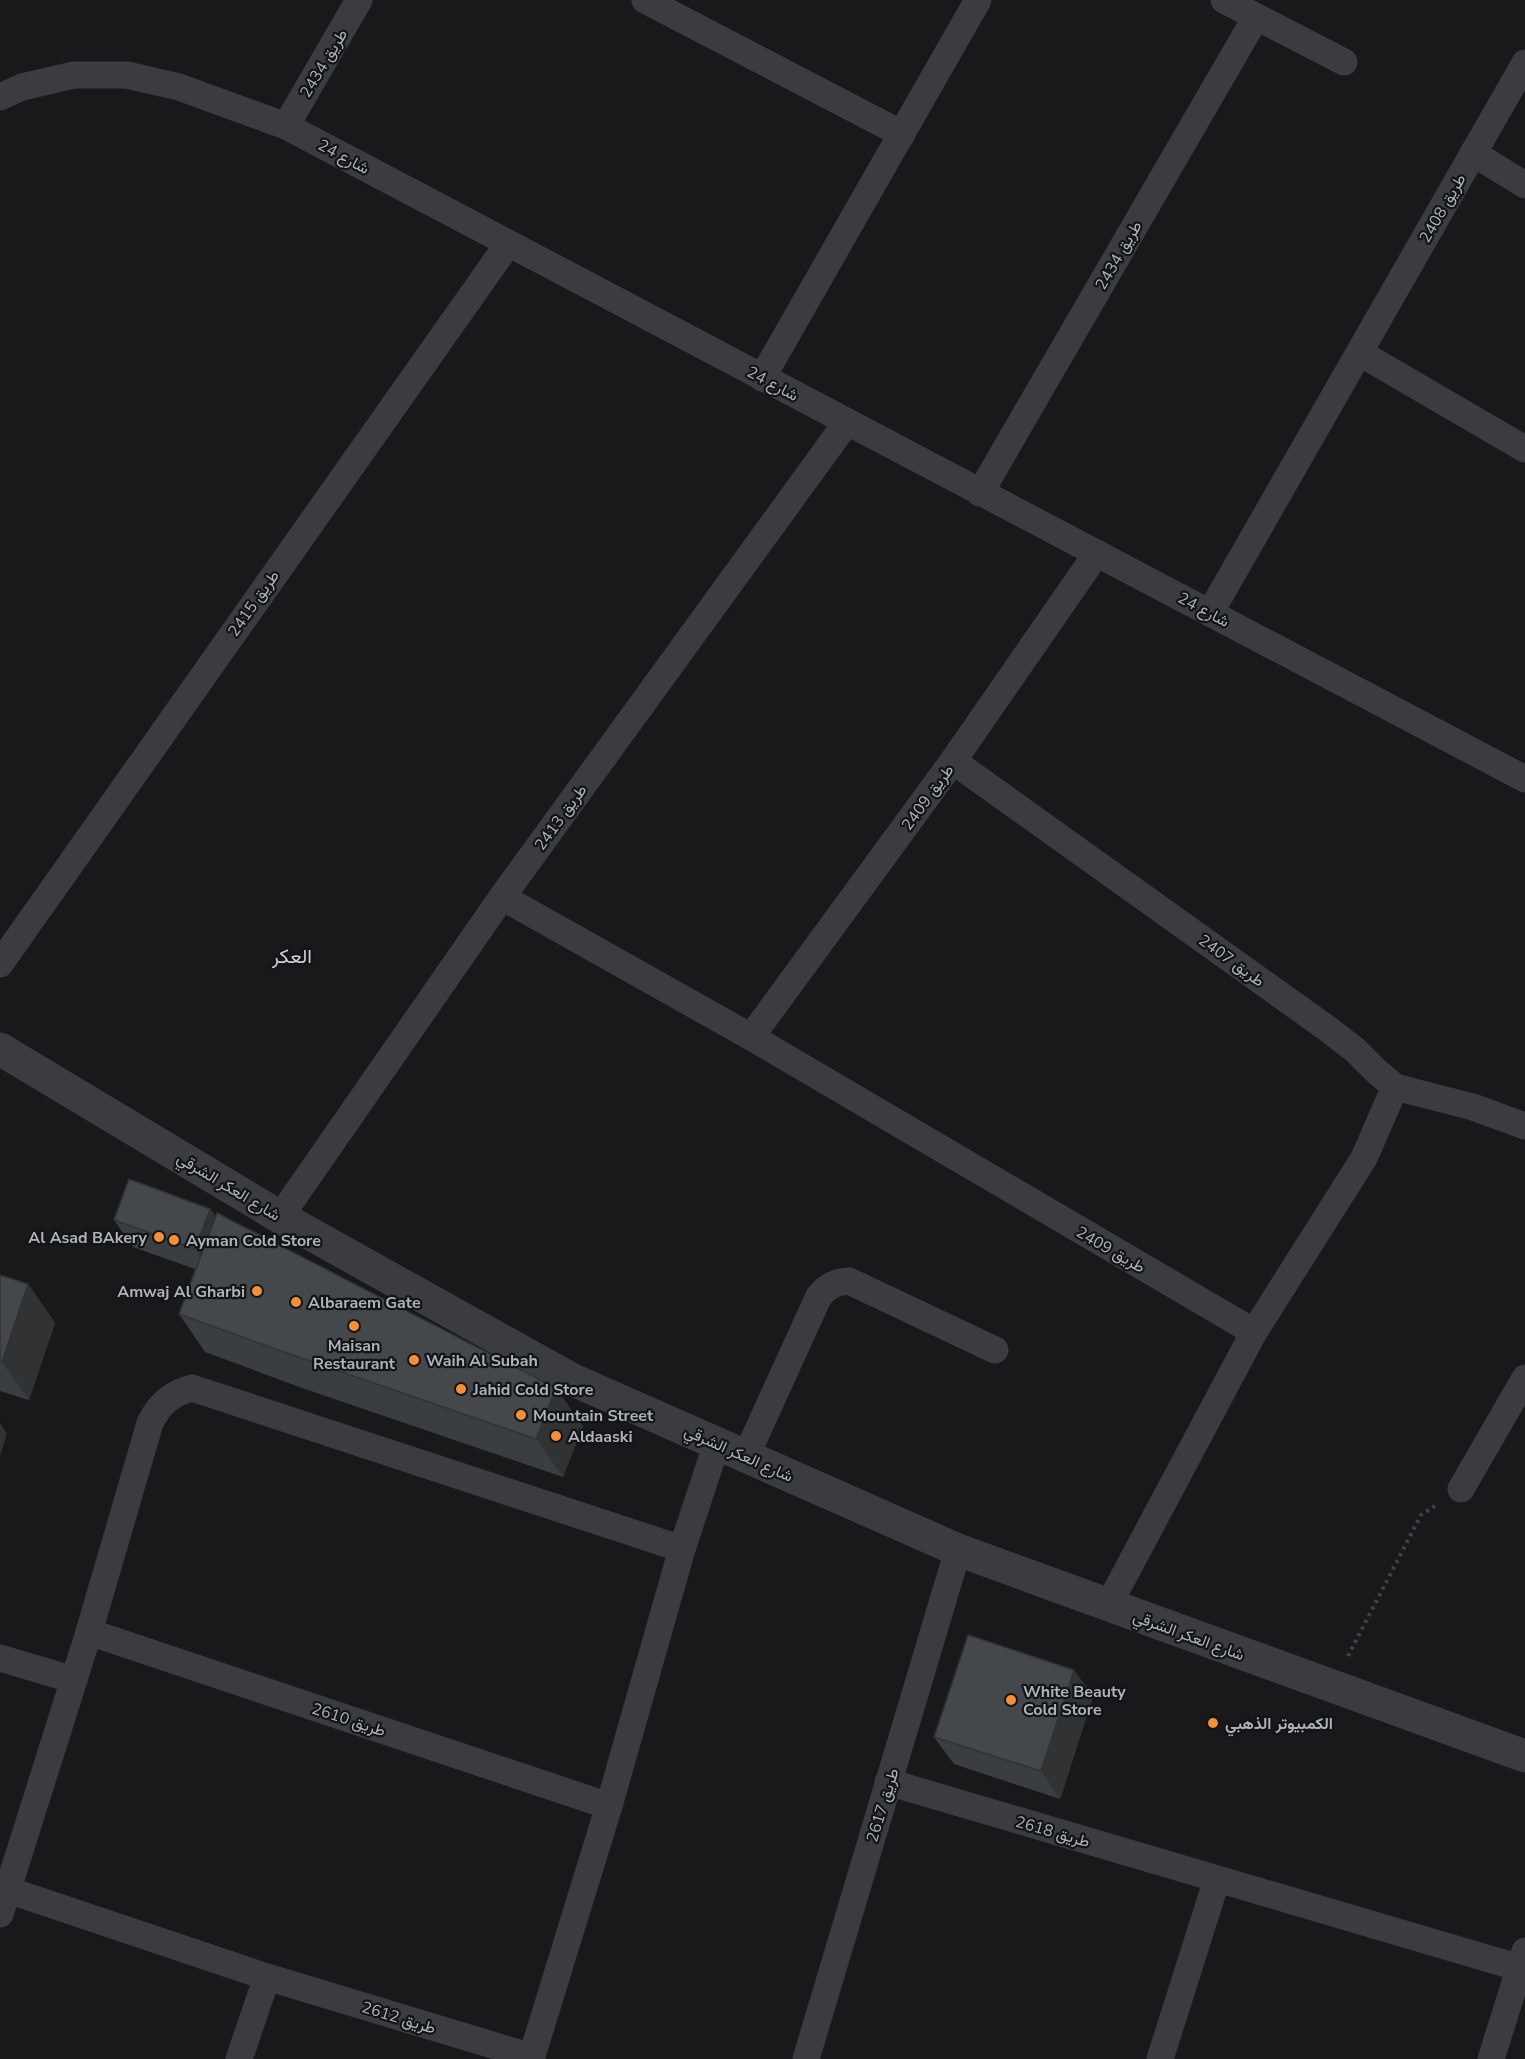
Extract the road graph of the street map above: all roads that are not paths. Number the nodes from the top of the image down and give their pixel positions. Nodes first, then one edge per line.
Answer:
1 (360, 0) edge
2 (645, 0) edge
3 (978, 0) edge
4 (1224, 0) edge
5 (1256, 17) junction
6 (1344, 62) dead end
7 (1525, 63) edge
8 (0, 97) edge
9 (286, 126) junction
10 (902, 134) junction
11 (1473, 153) junction
12 (1525, 184) edge
13 (508, 244) junction
14 (1360, 353) junction
15 (762, 378) junction
16 (847, 422) junction
17 (1525, 449) edge
18 (980, 492) junction
19 (1097, 553) junction
20 (1210, 613) junction
21 (953, 761) junction
22 (1525, 778) edge
23 (502, 897) junction
24 (0, 964) edge
25 (751, 1037) junction
26 (0, 1049) edge
27 (1395, 1087) junction
28 (1525, 1126) edge
29 (280, 1217) junction
30 (1254, 1332) junction
31 (995, 1350) dead end
32 (1521, 1394) edge
33 (731, 1449) junction
34 (1461, 1489) road end
35 (682, 1549) junction
36 (958, 1551) junction
37 (1108, 1606) junction
38 (89, 1632) junction
39 (0, 1658) edge
40 (74, 1680) junction
41 (1525, 1756) edge
42 (888, 1782) junction
43 (609, 1806) junction
44 (1217, 1879) junction
45 (4, 1902) edge
46 (1522, 1959) edge
47 (267, 1977) junction
48 (532, 2058) edge
49 (239, 2059) edge
50 (806, 2059) edge
51 (1160, 2059) edge
52 (1491, 2059) edge

1 - 9 street, طريق 2434
2 - 10 street
3 - 10 street
4 - 5 street
5 - 6 street
5 - 18 street, طريق 2434
7 - 11 street, طريق 2408
8 - 9 street, شارع 24
9 - 13 street, شارع 24
10 - 15 street
11 - 12 street
11 - 14 street, طريق 2408
13 - 15 street, شارع 24
13 - 24 street, طريق 2415
14 - 17 street
14 - 20 street, طريق 2408
15 - 16 street, شارع 24
16 - 18 street, شارع 24
16 - 23 street, طريق 2413
18 - 19 street, شارع 24
19 - 20 street, شارع 24
19 - 21 street, طريق 2409
20 - 22 street, شارع 24
21 - 25 street, طريق 2409
21 - 27 street, طريق 2407
23 - 25 street, طريق 2409
23 - 29 street, طريق 2413
25 - 30 street, طريق 2409
26 - 29 street, شارع العكر الشرقي
27 - 28 street, طريق 2407
27 - 30 street
29 - 33 street, شارع العكر الشرقي
30 - 37 street
31 - 33 street
32 - 34 street
33 - 35 street
33 - 36 street, شارع العكر الشرقي
35 - 38 street
35 - 43 street
36 - 37 street, شارع العكر الشرقي
36 - 42 street, طريق 2617
37 - 41 street, شارع العكر الشرقي
38 - 40 street
38 - 43 street, طريق 2610
39 - 40 street
40 - 45 street
42 - 44 street, طريق 2618
42 - 50 street, طريق 2617
43 - 48 street
44 - 46 street, طريق 2618
44 - 51 street
45 - 47 street, طريق 2612
46 - 52 street, طريق 2618
47 - 48 street, طريق 2612
47 - 49 street

